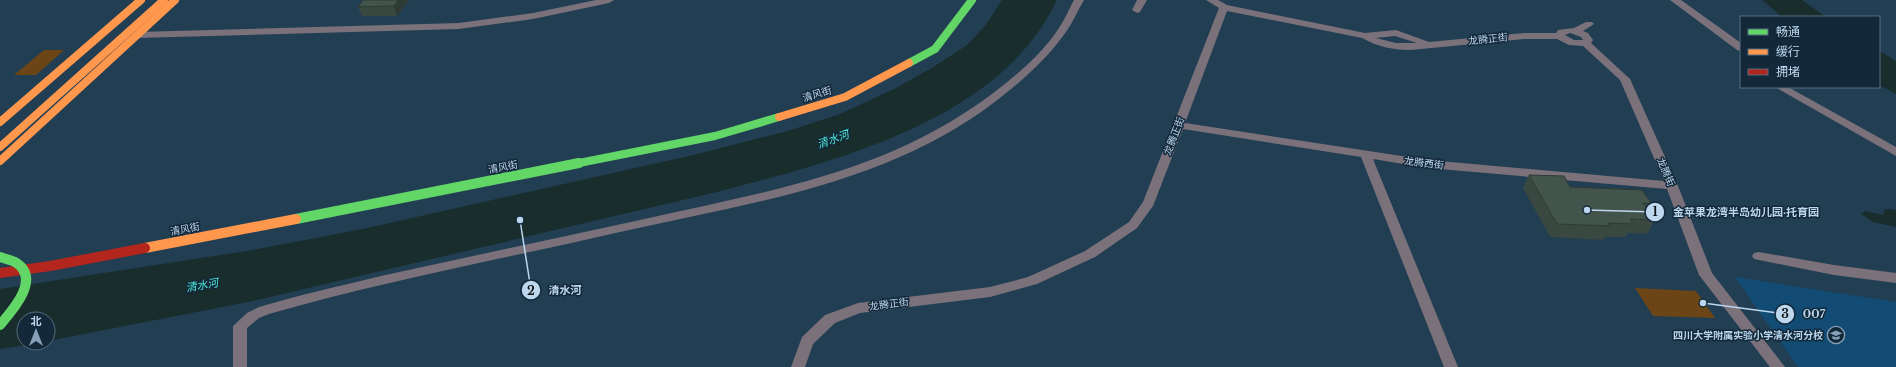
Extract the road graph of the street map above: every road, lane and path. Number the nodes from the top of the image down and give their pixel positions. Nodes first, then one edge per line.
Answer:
1 (141, 0) edge
2 (151, 0) edge
3 (164, 0) edge
4 (175, 0) edge
5 (609, 0) edge
6 (972, 0) edge
7 (1079, 0) edge
8 (1142, 0) edge
9 (1211, 0) edge
10 (1675, 0) edge
11 (1224, 7) junction
12 (1137, 10) dead end
13 (1589, 24) dead end
14 (1576, 32) junction
15 (137, 35) junction
16 (1560, 36) junction
17 (1585, 43) junction
18 (1740, 47) edge
19 (1782, 88) edge
20 (0, 122) edge
21 (1178, 125) junction
22 (0, 135) edge
23 (0, 146) edge
24 (1896, 152) edge
25 (1366, 155) junction
26 (0, 161) edge
27 (1672, 186) junction
28 (1759, 256) dead end
29 (0, 257) edge
30 (0, 273) edge
31 (1896, 278) edge
32 (0, 325) edge
33 (240, 367) edge
34 (798, 367) edge
35 (1451, 367) edge
36 (1778, 367) edge

1 - 20 main road
2 - 22 main road
3 - 23 main road, bridge
4 - 15 main road
5 - 15 street
6 - 30 main road, 清风街
7 - 33 street
8 - 12 street
9 - 11 street
10 - 18 street
11 - 16 street, 龙腾正街
11 - 21 street, 龙腾正街
13 - 14 street
14 - 16 street
14 - 17 street, 龙腾街
15 - 26 main road
16 - 17 street
17 - 27 street, 龙腾街
19 - 24 street
21 - 25 street, 龙腾西街
21 - 34 street, 龙腾正街
25 - 27 street, 龙腾西街
25 - 35 street
27 - 36 street, 龙腾街
28 - 31 street
29 - 32 main road, bridge

